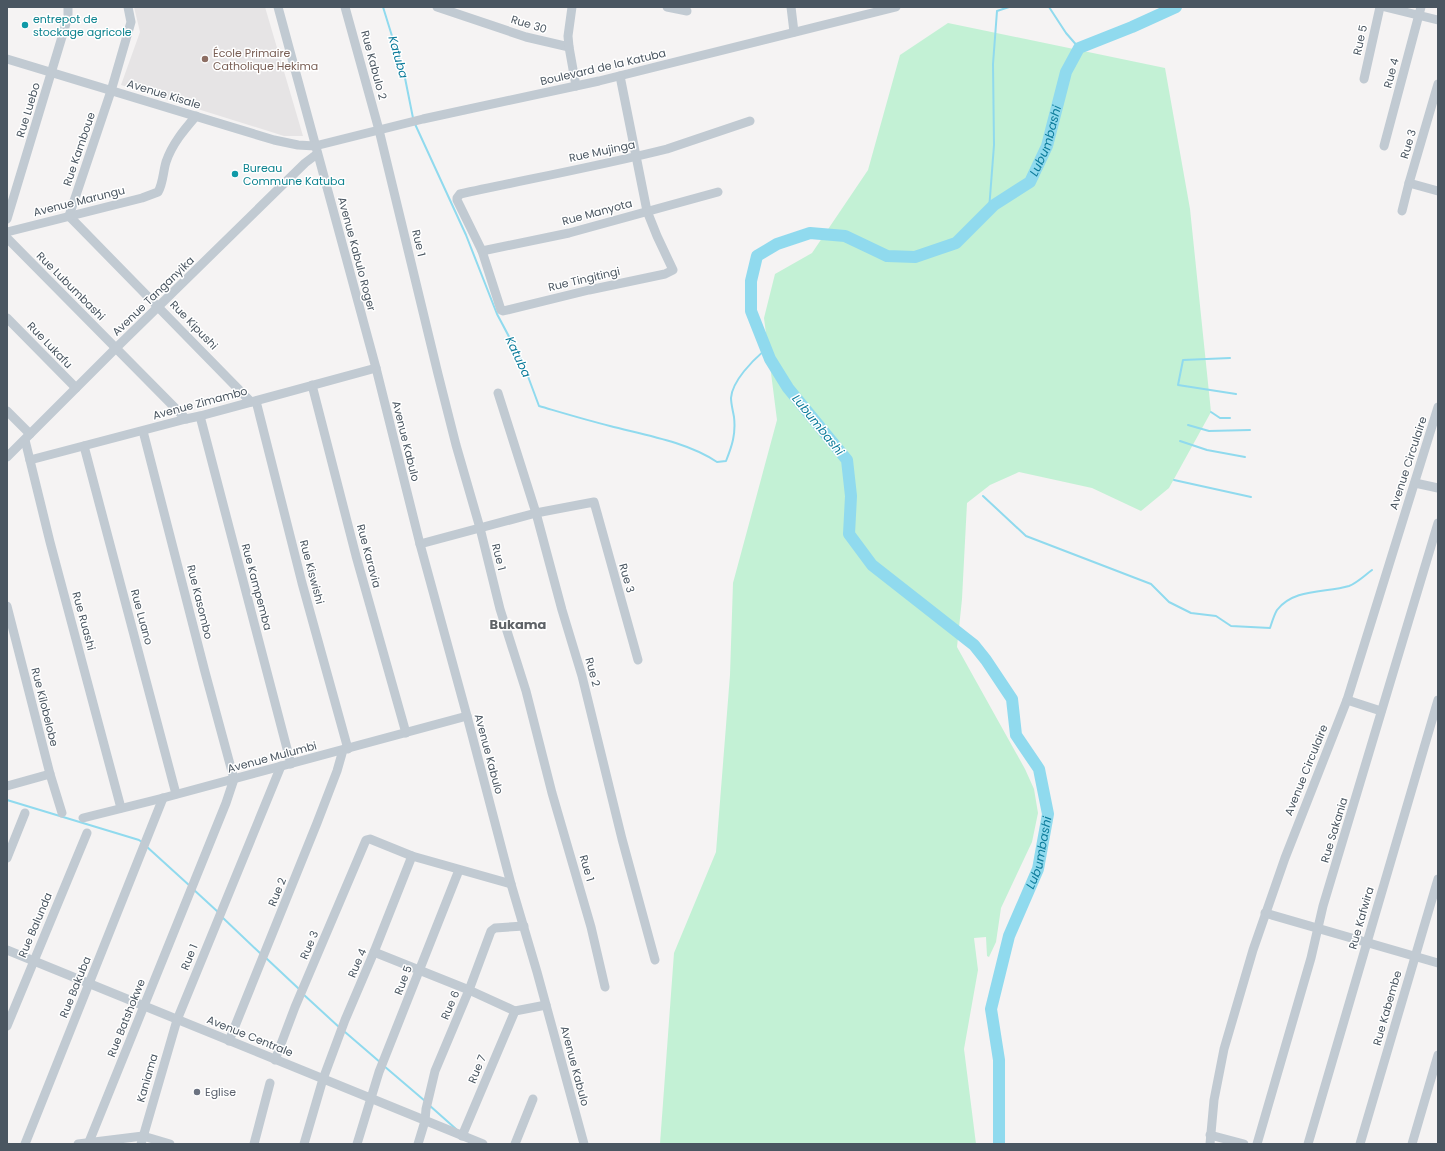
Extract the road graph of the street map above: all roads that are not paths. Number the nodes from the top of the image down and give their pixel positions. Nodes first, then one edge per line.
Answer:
1 (68, 7) edge
2 (128, 7) edge
3 (278, 7) edge
4 (345, 7) edge
5 (437, 7) edge
6 (572, 7) edge
7 (667, 7) edge
8 (791, 7) edge
9 (896, 7) edge
10 (1380, 7) edge
11 (1385, 7) edge
12 (687, 11) dead end
13 (1420, 11) edge
14 (1438, 20) edge
15 (794, 32) junction
16 (569, 47) junction
17 (7, 59) edge
18 (52, 73) junction
19 (620, 76) junction
20 (1364, 78) dead end
21 (1438, 84) edge
22 (576, 86) junction
23 (111, 91) junction
24 (196, 116) junction
25 (750, 121) dead end
26 (379, 130) junction
27 (1384, 146) dead end
28 (316, 150) junction
29 (635, 156) junction
30 (1408, 183) junction
31 (1438, 191) edge
32 (718, 192) dead end
33 (647, 211) junction
34 (1402, 212) dead end
35 (69, 216) junction
36 (7, 219) edge
37 (7, 232) edge
38 (7, 238) edge
39 (482, 252) junction
40 (159, 306) junction
41 (7, 318) edge
42 (116, 348) junction
43 (376, 368) junction
44 (312, 385) junction
45 (76, 388) junction
46 (498, 393) dead end
47 (253, 401) junction
48 (1438, 407) edge
49 (7, 411) edge
50 (200, 416) junction
51 (186, 419) junction
52 (143, 431) junction
53 (28, 437) junction
54 (84, 446) junction
55 (7, 457) edge
56 (30, 460) junction
57 (1415, 482) junction
58 (1438, 488) edge
59 (536, 513) junction
60 (1438, 523) edge
61 (480, 528) junction
62 (420, 544) junction
63 (7, 606) edge
64 (638, 660) dead end
65 (1347, 700) junction
66 (1438, 700) edge
67 (1382, 711) junction
68 (467, 716) junction
69 (406, 733) junction
70 (345, 749) junction
71 (291, 764) junction
72 (281, 766) junction
73 (50, 774) junction
74 (234, 779) junction
75 (7, 786) edge
76 (176, 794) junction
77 (163, 798) junction
78 (121, 808) junction
79 (25, 813) dead end
80 (62, 813) dead end
81 (83, 818) dead end
82 (87, 833) dead end
83 (412, 856) junction
84 (7, 858) edge
85 (459, 870) junction
86 (1438, 879) edge
87 (510, 884) junction
88 (1265, 912) junction
89 (524, 926) junction
90 (1318, 927) junction
91 (1367, 942) junction
92 (7, 950) edge
93 (374, 952) junction
94 (1415, 957) junction
95 (655, 960) dead end
96 (33, 961) junction
97 (1438, 963) edge
98 (420, 971) junction
99 (90, 984) junction
100 (605, 987) dead end
101 (469, 990) junction
102 (546, 1005) junction
103 (144, 1006) junction
104 (515, 1011) junction
105 (177, 1020) junction
106 (7, 1026) edge
107 (228, 1041) junction
108 (1438, 1056) edge
109 (275, 1060) junction
110 (323, 1079) junction
111 (270, 1084) dead end
112 (370, 1098) junction
113 (533, 1099) dead end
114 (425, 1121) junction
115 (462, 1136) junction
116 (142, 1140) edge
117 (1210, 1140) edge
118 (89, 1142) junction
119 (477, 1143) edge
120 (25, 1144) edge
121 (78, 1144) edge
122 (170, 1144) edge
123 (254, 1144) edge
124 (304, 1144) edge
125 (357, 1144) edge
126 (418, 1144) edge
127 (515, 1144) edge
128 (584, 1144) edge
129 (1244, 1144) edge
130 (1257, 1144) edge
131 (1308, 1144) edge
132 (1360, 1144) edge
133 (1412, 1144) edge

1 - 18 street, Rue Luebo
2 - 23 street, Rue Kamboue
3 - 28 street, Avenue Kabulo Roger
4 - 26 street, Rue Kabulo 2
5 - 16 street, Rue 30
6 - 16 street
7 - 12 street
8 - 15 street
9 - 15 street, Boulevard de la Katuba
10 - 20 street, Rue 5
11 - 13 street
13 - 14 street
13 - 27 street, Rue 4
15 - 19 street, Boulevard de la Katuba
16 - 22 street
17 - 18 street, Avenue Kisale
18 - 23 street, Avenue Kisale
18 - 36 street, Rue Luebo
19 - 22 street, Boulevard de la Katuba
19 - 29 street
21 - 30 street, Rue 3
22 - 26 street, Boulevard de la Katuba
23 - 24 street, Avenue Kisale
23 - 35 street, Rue Kamboue
24 - 28 street, Avenue Kisale
24 - 35 street, Avenue Marungu
25 - 29 street, Rue Mujinga
26 - 28 street, Boulevard de la Katuba
26 - 61 street, Rue 1
28 - 40 street, Avenue Tanganyika
28 - 43 street, Avenue Kabulo Roger
29 - 33 street
29 - 39 street, Rue Mujinga
30 - 31 street
30 - 34 street, Rue 3
32 - 33 street, Rue Manyota
33 - 39 street, Rue Manyota
33 - 39 street, Rue Tingitingi
35 - 37 street, Avenue Marungu
35 - 40 street, Rue Kipushi
38 - 42 street, Rue Lubumbashi
40 - 42 street, Avenue Tanganyika
40 - 47 street, Rue Kipushi
41 - 45 street, Rue Lukafu
42 - 45 street, Avenue Tanganyika
42 - 51 street, Rue Lubumbashi
43 - 44 street, Avenue Zimambo
43 - 62 street, Avenue Kabulo
44 - 47 street, Avenue Zimambo
44 - 69 street, Rue Karavia
45 - 53 street, Avenue Tanganyika
46 - 59 street, Rue 2
47 - 50 street, Avenue Zimambo
47 - 70 street, Rue Kiswishi
48 - 57 street, Avenue Circulaire
49 - 53 street
50 - 51 street, Avenue Zimambo
50 - 71 street, Rue Kampemba
51 - 52 street, Avenue Zimambo
52 - 54 street, Avenue Zimambo
52 - 74 street, Rue Kasombo
53 - 55 street, Avenue Tanganyika
53 - 56 street, Rue Ruashi
54 - 56 street, Avenue Zimambo
54 - 76 street, Rue Luano
56 - 78 street, Rue Ruashi
57 - 58 street
57 - 65 street, Avenue Circulaire
59 - 61 street
59 - 64 street, Rue 3
59 - 95 street, Rue 2
60 - 67 street, Rue Sakania
61 - 62 street
61 - 100 street, Rue 1
62 - 68 street, Avenue Kabulo
63 - 73 street, Rue Kilobelobe
65 - 67 street
65 - 88 street, Avenue Circulaire
66 - 91 street, Rue Kafwira
67 - 90 street, Rue Sakania
68 - 69 street, Avenue Mulumbi
68 - 87 street, Avenue Kabulo
69 - 70 street, Avenue Mulumbi
70 - 71 street, Avenue Mulumbi
70 - 107 street, Rue 2
71 - 72 street, Avenue Mulumbi
72 - 74 street, Avenue Mulumbi
72 - 105 street, Rue 1
73 - 75 street
73 - 80 street, Rue Kilobelobe
74 - 76 street, Avenue Mulumbi
74 - 103 street, Rue Batshokwe
76 - 77 street, Avenue Mulumbi
77 - 78 street, Avenue Mulumbi
77 - 99 street, Rue Bakuba
78 - 81 street, Avenue Mulumbi
79 - 84 street
82 - 96 street, Rue Balunda
83 - 85 street
83 - 93 street, Rue 4
83 - 109 street, Rue 3
85 - 87 street
85 - 98 street, Rue 5
86 - 94 street, Rue Kabembe
87 - 89 street, Avenue Kabulo
88 - 90 street
88 - 117 street, Avenue Circulaire
89 - 101 street, Rue 6
89 - 102 street, Avenue Kabulo
90 - 91 street
90 - 130 street, Rue Sakania
91 - 94 street
91 - 131 street, Rue Kafwira
92 - 96 street, Avenue Centrale
93 - 98 street
93 - 110 street, Rue 4
94 - 97 street
94 - 132 street, Rue Kabembe
96 - 99 street, Avenue Centrale
96 - 106 street, Rue Balunda
98 - 101 street
98 - 112 street, Rue 5
99 - 103 street, Avenue Centrale
99 - 120 street, Rue Bakuba
101 - 104 street
101 - 114 street, Rue 6
102 - 104 street
102 - 128 street, Avenue Kabulo
103 - 105 street, Avenue Centrale
103 - 118 street, Rue Batshokwe
104 - 115 street, Rue 7
105 - 107 street, Avenue Centrale
105 - 116 street, Kaniama
107 - 109 street, Avenue Centrale
108 - 133 street
109 - 110 street, Avenue Centrale
110 - 112 street, Avenue Centrale
110 - 124 street, Rue 4
111 - 123 street
112 - 114 street, Avenue Centrale
112 - 125 street, Rue 5
113 - 127 street
114 - 115 street, Avenue Centrale
114 - 126 street, Rue 6
115 - 119 street, Avenue Centrale
116 - 118 street
116 - 122 street
117 - 129 street
118 - 121 street

